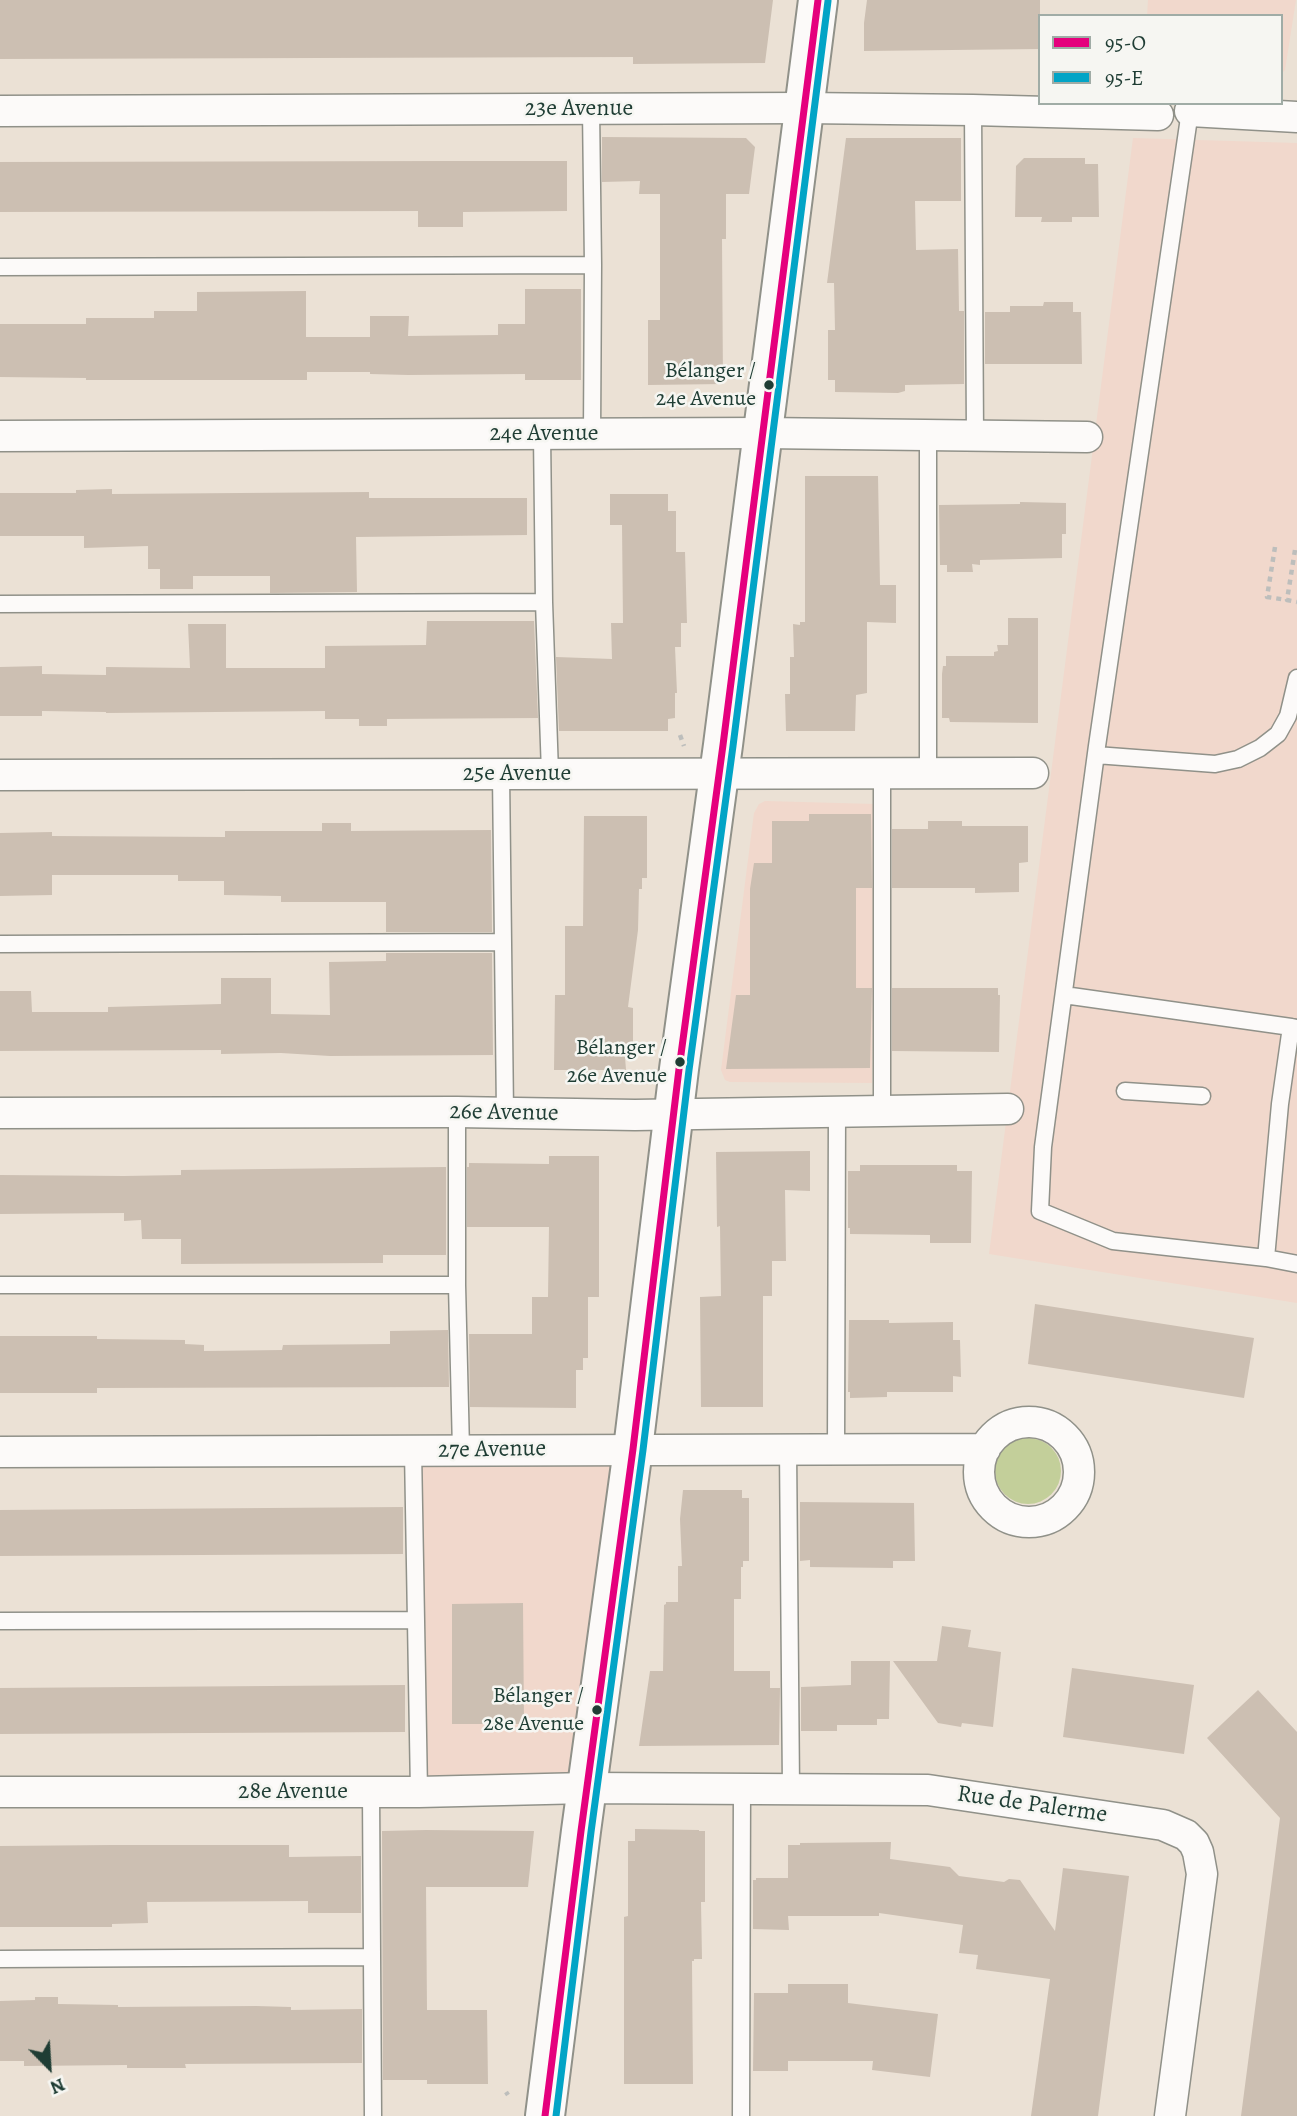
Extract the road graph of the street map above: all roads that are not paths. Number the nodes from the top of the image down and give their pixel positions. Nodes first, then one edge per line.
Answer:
1 (818, 0) edge
2 (804, 108) junction
3 (591, 109) junction
4 (974, 110) junction
5 (0, 111) edge
6 (1190, 111) joint
7 (1158, 115) dead end
8 (1297, 117) edge
9 (593, 265) junction
10 (0, 267) edge
11 (763, 433) junction
12 (542, 434) junction
13 (592, 434) junction
14 (929, 435) junction
15 (0, 436) edge
16 (975, 436) junction
17 (1087, 437) dead end
18 (544, 602) junction
19 (0, 604) edge
20 (1297, 678) edge
21 (1096, 755) junction
22 (882, 773) junction
23 (928, 773) junction
24 (1033, 773) dead end
25 (501, 774) junction
26 (550, 774) junction
27 (719, 774) junction
28 (0, 775) edge
29 (502, 942) junction
30 (0, 944) edge
31 (1064, 995) junction
32 (1294, 1027) edge
33 (1125, 1091) dead end
34 (1202, 1096) dead end
35 (1008, 1109) dead end
36 (882, 1110) junction
37 (837, 1111) junction
38 (457, 1112) junction
39 (0, 1113) edge
40 (505, 1113) junction
41 (674, 1113) junction
42 (1266, 1258) junction
43 (1297, 1264) edge
44 (0, 1284) edge
45 (457, 1285) junction
46 (633, 1449) junction
47 (788, 1449) junction
48 (836, 1449) junction
49 (985, 1449) dead end
50 (413, 1450) junction
51 (461, 1450) junction
52 (0, 1452) edge
53 (415, 1620) junction
54 (0, 1621) edge
55 (587, 1788) junction
56 (742, 1788) junction
57 (791, 1789) junction
58 (371, 1791) junction
59 (0, 1792) edge
60 (419, 1792) junction
61 (371, 1958) junction
62 (0, 1959) edge
63 (373, 2116) edge
64 (545, 2116) edge
65 (741, 2116) edge
66 (1170, 2116) edge

1 - 2 street
2 - 3 street, 23e Avenue
2 - 4 street, 23e Avenue
2 - 11 street
3 - 5 street, 23e Avenue
3 - 9 lane
4 - 7 street, 23e Avenue
4 - 16 lane
6 - 8 street
6 - 21 lane
9 - 10 lane
9 - 13 lane
11 - 13 street, 24e Avenue
11 - 14 street, 24e Avenue
11 - 27 street
12 - 13 street, 24e Avenue
12 - 15 street, 24e Avenue
12 - 18 lane
14 - 16 street, 24e Avenue
14 - 23 lane
16 - 17 street, 24e Avenue
18 - 19 lane
18 - 26 lane
20 - 21 lane
21 - 31 lane
22 - 23 street, 25e Avenue
22 - 27 street, 25e Avenue
22 - 36 lane
23 - 24 street, 25e Avenue
25 - 26 street, 25e Avenue
25 - 28 street, 25e Avenue
25 - 29 lane
26 - 27 street, 25e Avenue
27 - 41 street
29 - 30 lane
29 - 40 lane
31 - 32 lane
31 - 42 lane
32 - 42 lane
33 - 34 lane
35 - 36 street, 26e Avenue
36 - 37 street, 26e Avenue
37 - 41 street, 26e Avenue
37 - 48 lane
38 - 39 street, 26e Avenue
38 - 40 street, 26e Avenue
38 - 45 lane
40 - 41 street, 26e Avenue
41 - 46 street
42 - 43 lane
44 - 45 lane
45 - 51 lane
46 - 47 street, 27e Avenue
46 - 51 street, 27e Avenue
46 - 55 street
47 - 48 street, 27e Avenue
47 - 57 lane
48 - 49 street, 27e Avenue
50 - 51 street, 27e Avenue
50 - 52 street, 27e Avenue
50 - 53 lane
53 - 54 lane
53 - 60 lane
55 - 56 street, Rue de Palerme
55 - 60 street, 28e Avenue
55 - 64 street
56 - 57 street, Rue de Palerme
56 - 65 lane
57 - 66 street, Rue de Palerme
58 - 59 street, 28e Avenue
58 - 60 street, 28e Avenue
58 - 61 lane
61 - 62 lane
61 - 63 lane

